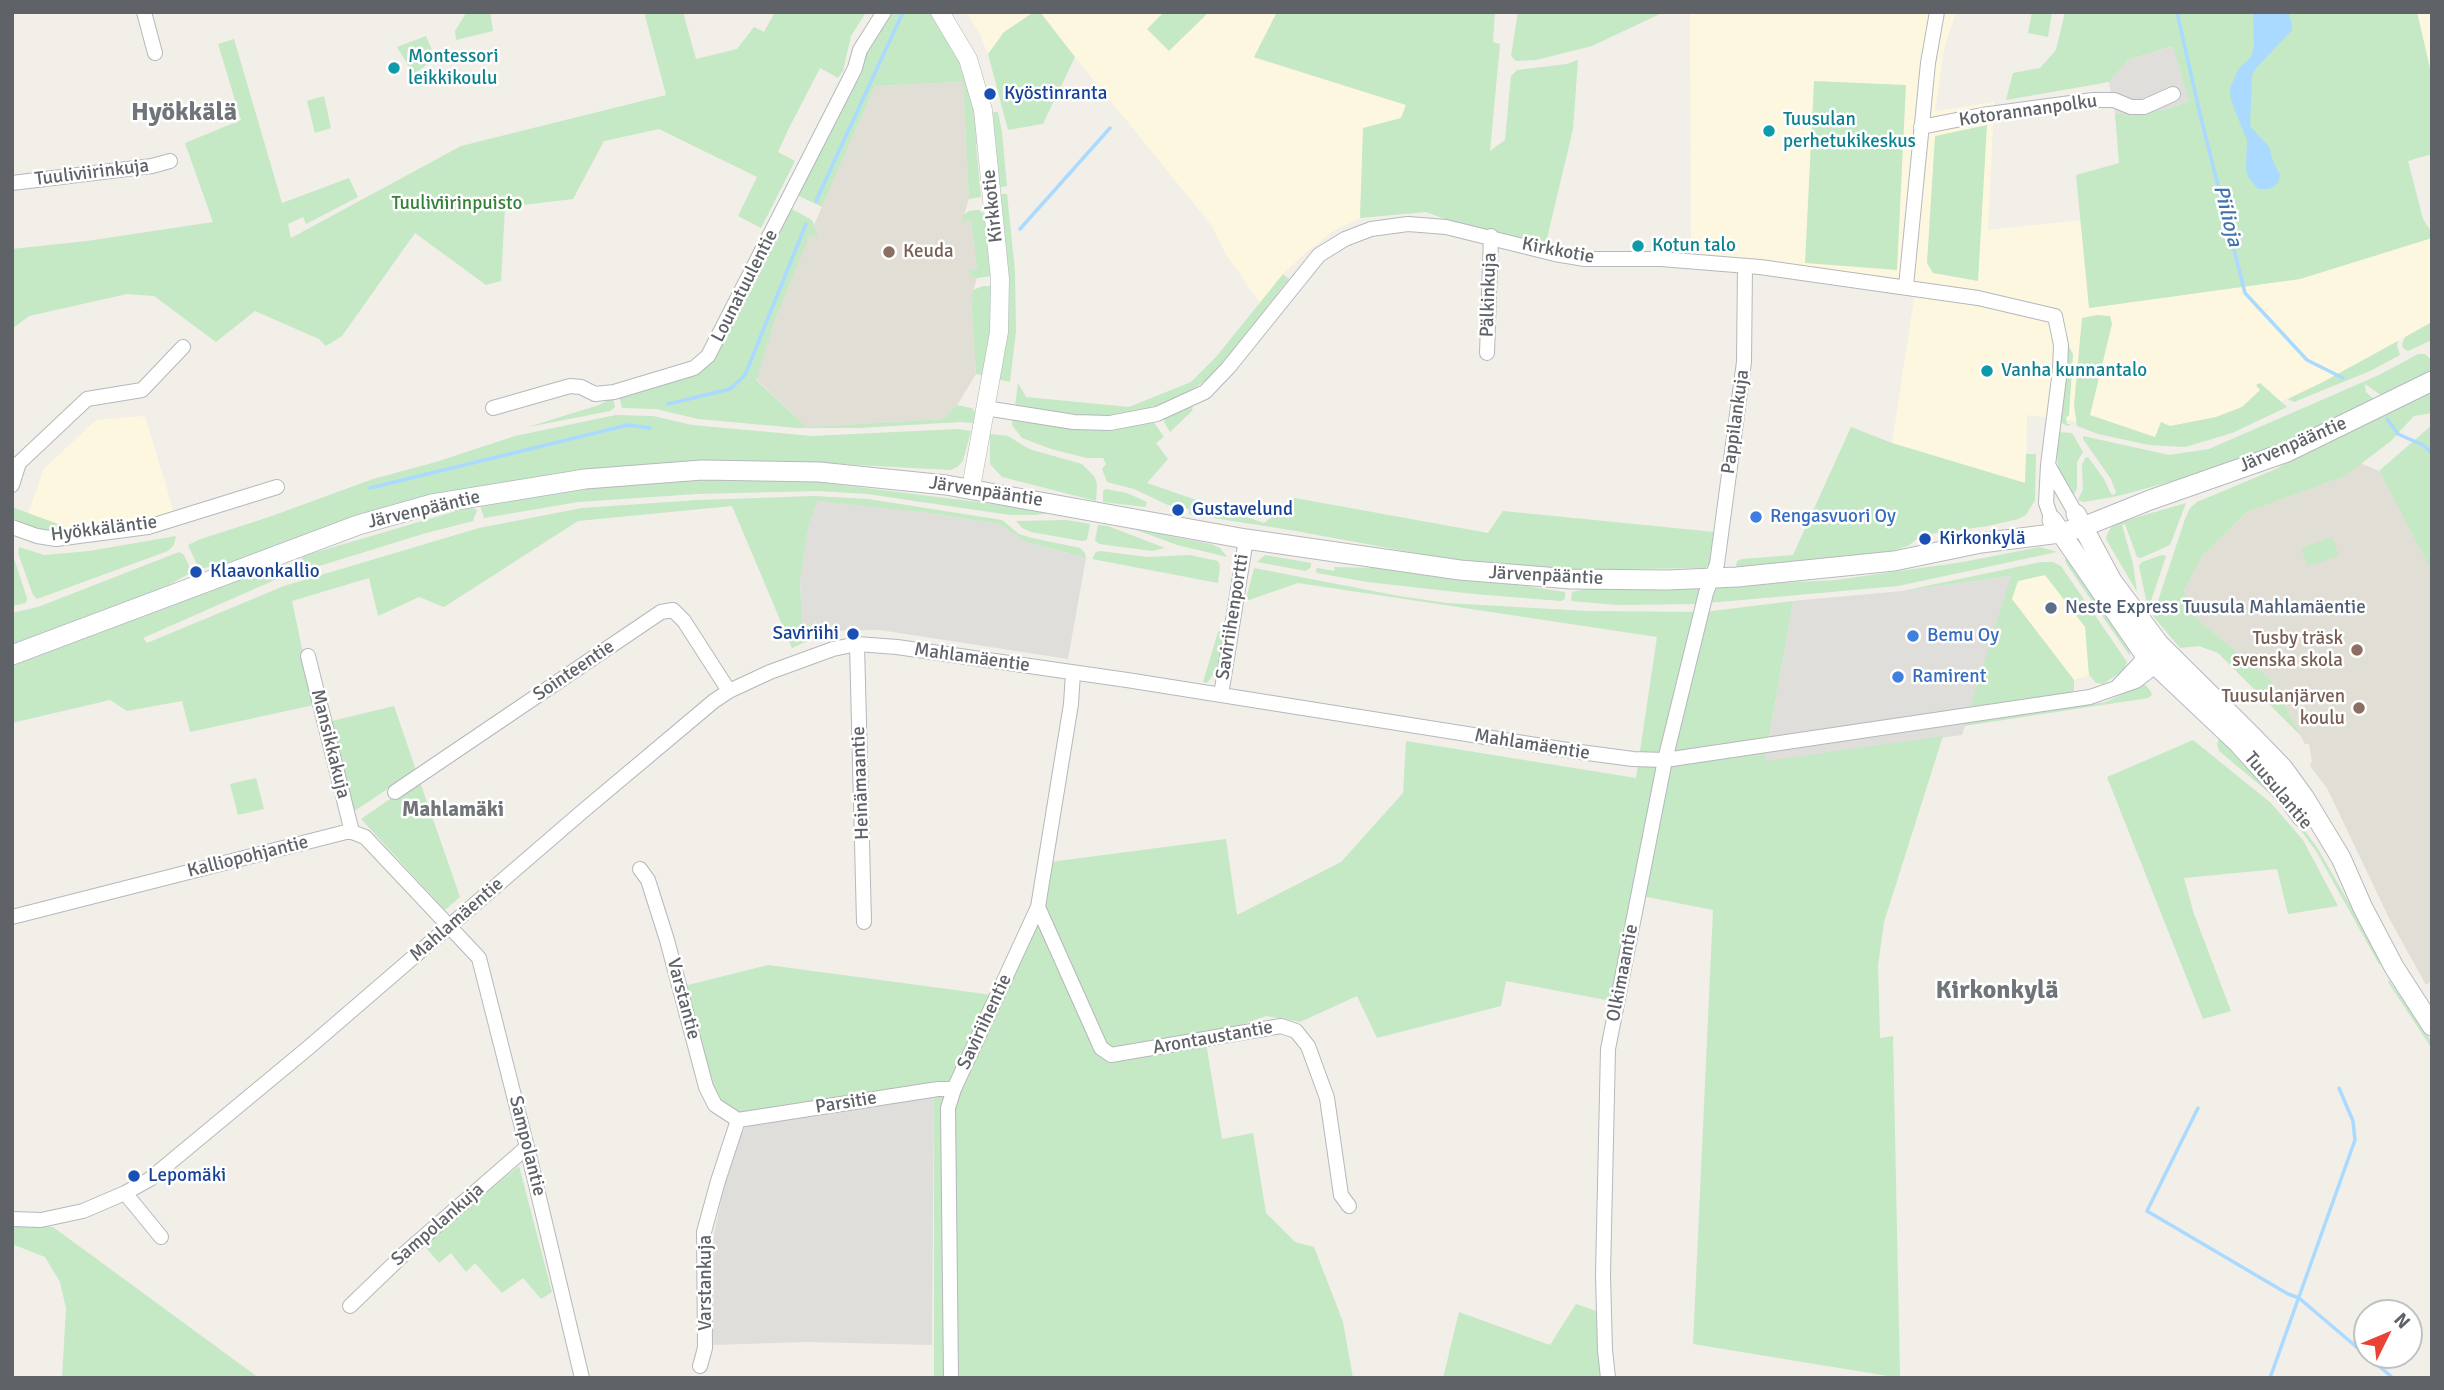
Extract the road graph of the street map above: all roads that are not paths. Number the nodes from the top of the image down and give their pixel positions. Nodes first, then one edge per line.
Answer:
1 (144, 12) edge
2 (884, 12) edge
3 (940, 12) edge
4 (1937, 12) edge
5 (155, 54) dead end
6 (2173, 94) dead end
7 (1922, 127) junction
8 (170, 161) dead end
9 (12, 183) edge
10 (1491, 236) junction
11 (1745, 266) junction
12 (1906, 286) junction
13 (183, 347) dead end
14 (1487, 354) dead end
15 (2432, 381) edge
16 (493, 408) dead end
17 (985, 408) junction
18 (2048, 464) junction
19 (12, 485) edge
20 (277, 487) dead end
21 (971, 488) junction
22 (2080, 521) junction
23 (2056, 526) junction
24 (12, 527) edge
25 (1246, 539) junction
26 (1713, 577) junction
27 (857, 644) junction
28 (12, 655) edge
29 (2157, 655) junction
30 (308, 656) dead end
31 (1073, 673) junction
32 (729, 691) junction
33 (1220, 695) junction
34 (1665, 760) junction
35 (394, 792) dead end
36 (352, 831) junction
37 (640, 869) dead end
38 (1038, 907) junction
39 (12, 917) edge
40 (864, 922) dead end
41 (450, 925) junction
42 (2432, 1026) edge
43 (954, 1089) junction
44 (738, 1121) junction
45 (527, 1147) junction
46 (125, 1194) junction
47 (1349, 1206) dead end
48 (12, 1219) edge
49 (161, 1237) dead end
50 (350, 1306) dead end
51 (700, 1366) dead end
52 (582, 1378) edge
53 (951, 1378) edge
54 (1608, 1378) edge

1 - 5 street
2 - 16 street, Lounatuulentie
3 - 17 street, Kirkkotie
4 - 7 street
6 - 7 street, Kotorannanpolku
7 - 12 street
8 - 9 street, Tuuliviirinkuja
10 - 11 street, Kirkkotie
10 - 14 street, Pälkinkuja
10 - 17 street, Kirkkotie
11 - 12 street, Kirkkotie
11 - 26 street, Pappilankuja
12 - 18 street, Kirkkotie
13 - 19 street
15 - 22 main road, Järvenpääntie
17 - 21 street, Kirkkotie
18 - 22 street
18 - 23 street, Kirkkotie
20 - 24 street, Hyökkäläntie
21 - 25 main road, Järvenpääntie
21 - 28 main road, Järvenpääntie
22 - 23 main road, Järvenpääntie
22 - 29 main road, Tuusulantie
23 - 26 main road, Järvenpääntie
23 - 29 main road, Tuusulantie
25 - 26 main road, Järvenpääntie
25 - 33 street, Saviriihenportti
26 - 34 street, Olkimaantie
27 - 31 street, Mahlamäentie
27 - 32 street, Mahlamäentie
27 - 40 street, Heinämaantie
29 - 34 street, Mahlamäentie
29 - 42 main road, Tuusulantie
30 - 36 street, Mansikkakuja
31 - 33 street, Mahlamäentie
31 - 38 street, Saviriihentie
32 - 35 street, Sointeentie
32 - 41 street, Mahlamäentie
33 - 34 street, Mahlamäentie
34 - 54 street, Olkimaantie
36 - 39 street, Kalliopohjantie
36 - 41 street
37 - 44 street, Varstantie
38 - 43 street, Saviriihentie
38 - 47 street, Arontaustantie
41 - 45 street, Sampolantie
41 - 46 street, Mahlamäentie
43 - 44 street, Parsitie
43 - 53 street, Saviriihentie
44 - 51 street, Varstankuja
45 - 50 street, Sampolankuja
45 - 52 street, Sampolantie
46 - 48 street, Mahlamäentie
46 - 49 street

